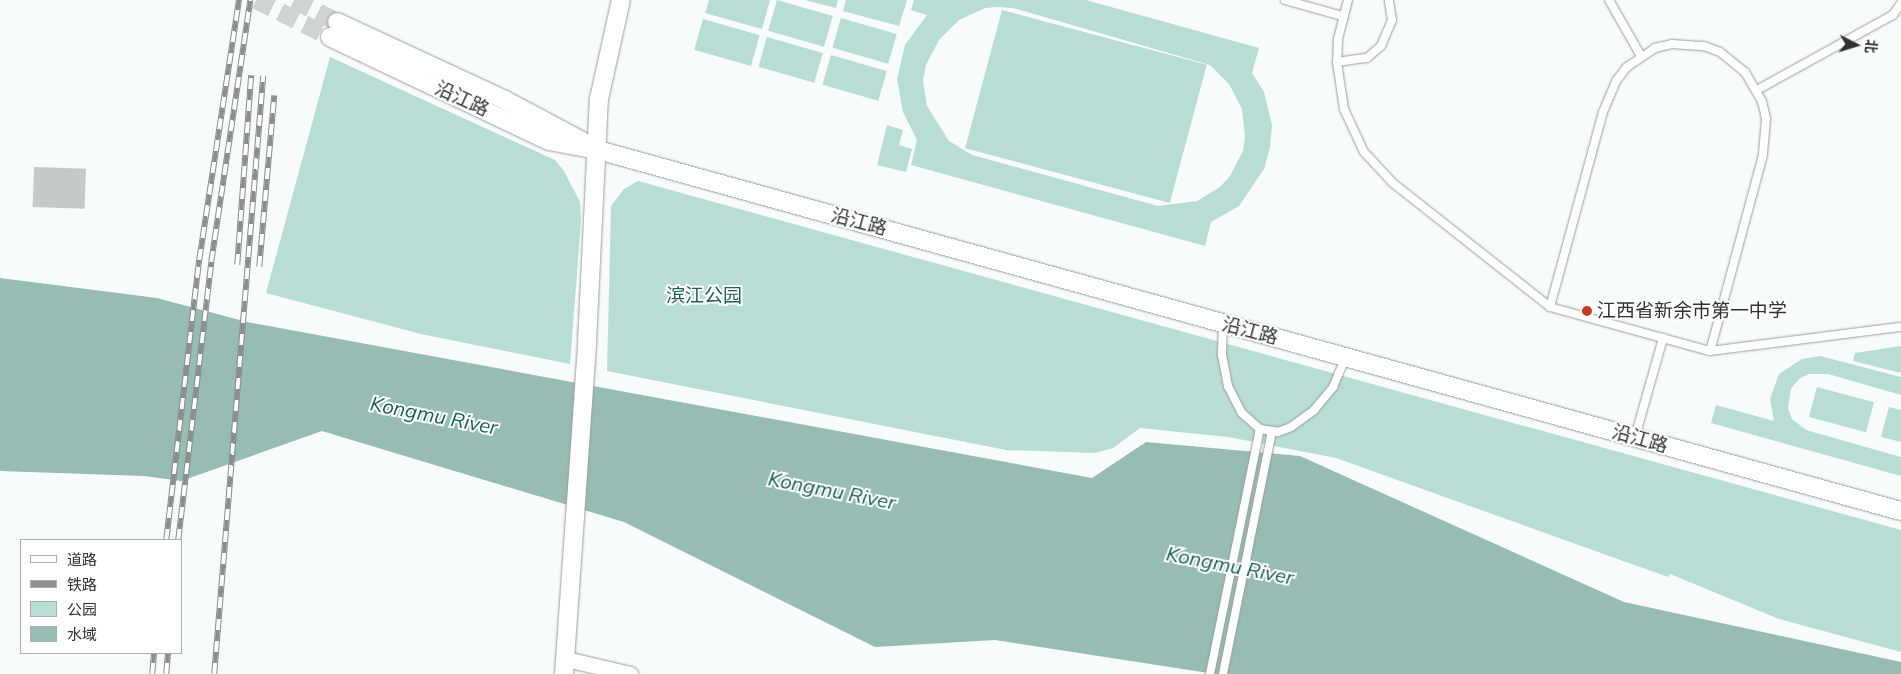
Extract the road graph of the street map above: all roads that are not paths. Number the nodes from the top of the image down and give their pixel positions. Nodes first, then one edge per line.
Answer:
1 (621, 0) edge
2 (1284, 0) edge
3 (1348, 0) edge
4 (1389, 0) edge
5 (1609, 0) edge
6 (1901, 1) edge
7 (1342, 16) junction
8 (334, 29) tunnel mouth
9 (1642, 56) junction
10 (1337, 62) junction
11 (1757, 90) junction
12 (598, 150) junction
13 (1550, 307) junction
14 (1223, 323) junction
15 (1901, 327) edge
16 (1662, 338) junction
17 (1710, 351) junction
18 (1346, 357) junction
19 (1260, 429) junction
20 (1272, 431) junction
21 (1635, 437) junction
22 (1901, 511) edge
23 (565, 667) edge
24 (630, 674) edge
25 (1210, 674) edge
26 (1223, 674) edge

1 - 12 street
2 - 7 lane
3 - 7 lane
4 - 10 lane
5 - 9 lane
6 - 11 lane
7 - 10 lane
8 - 12 street, 沿江路
9 - 11 lane
9 - 13 lane
10 - 13 lane
11 - 17 lane
12 - 14 street, 沿江路
12 - 23 street
13 - 16 lane
14 - 18 street, 沿江路
14 - 19 lane
15 - 17 lane
16 - 17 lane
16 - 21 lane
18 - 20 lane
18 - 21 street, 沿江路
19 - 20 lane
19 - 25 lane
20 - 26 lane
21 - 22 street, 沿江路
23 - 24 street

